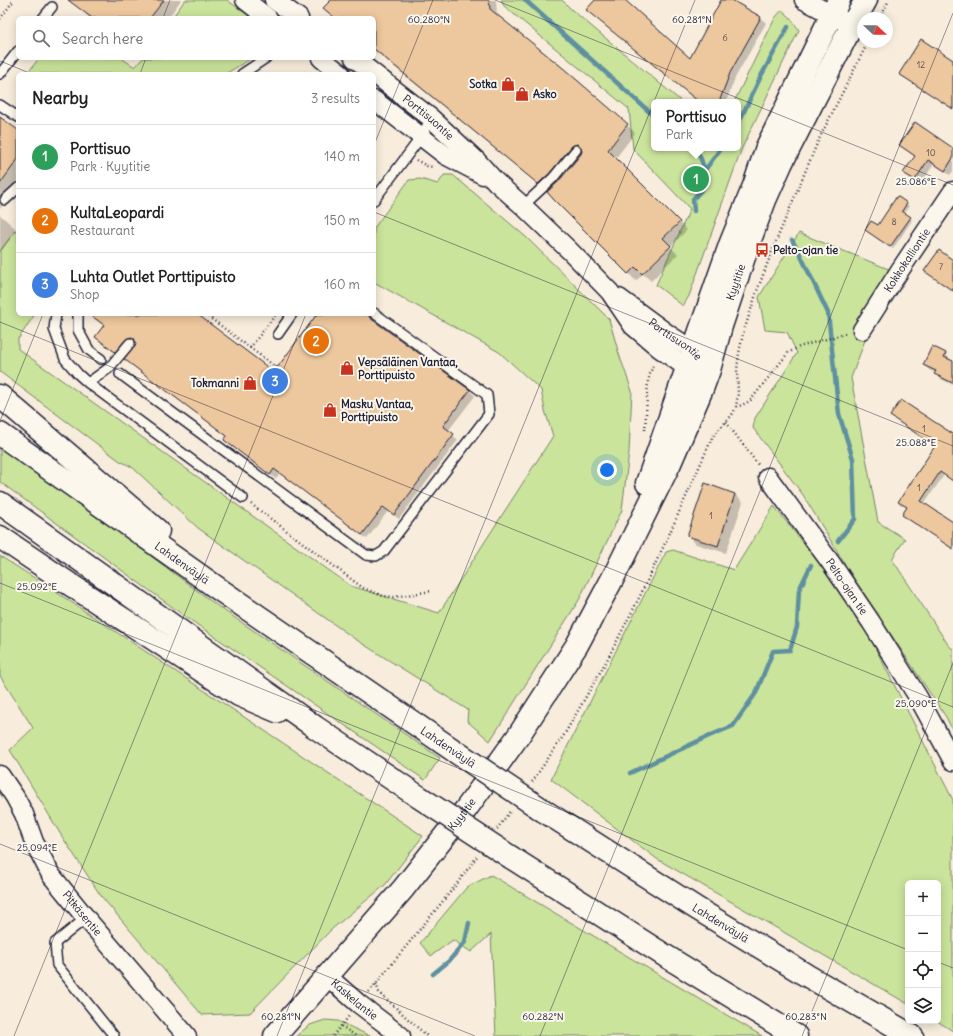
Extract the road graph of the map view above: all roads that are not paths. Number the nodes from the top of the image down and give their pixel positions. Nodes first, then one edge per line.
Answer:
1 (245, 0) edge
2 (274, 0) edge
3 (804, 0) edge
4 (866, 0) edge
5 (52, 7) dead end
6 (836, 7) edge
7 (45, 16) edge
8 (265, 16) edge
9 (296, 16) edge
10 (852, 25) junction
11 (16, 54) edge
12 (263, 60) edge
13 (323, 60) edge
14 (357, 60) edge
15 (245, 72) edge
16 (338, 72) edge
17 (372, 72) edge
18 (0, 74) edge
19 (376, 75) edge
20 (376, 102) edge
21 (0, 105) edge
22 (16, 116) edge
23 (431, 118) junction
24 (421, 137) junction
25 (576, 150) dead end
26 (496, 182) junction
27 (16, 190) edge
28 (953, 191) edge
29 (376, 197) edge
30 (5, 200) dead end
31 (524, 206) junction
32 (376, 314) edge
33 (56, 316) edge
34 (78, 316) edge
35 (291, 316) edge
36 (862, 330) dead end
37 (278, 334) dead end
38 (130, 343) dead end
39 (101, 359) dead end
40 (690, 359) junction
41 (709, 370) junction
42 (120, 374) dead end
43 (88, 383) junction
44 (0, 396) edge
45 (0, 434) edge
46 (768, 477) road end
47 (243, 498) road end
48 (0, 503) edge
49 (0, 537) edge
50 (617, 570) junction
51 (223, 592) junction
52 (315, 727) junction
53 (953, 761) edge
54 (0, 775) edge
55 (86, 918) junction
56 (327, 976) junction
57 (114, 1036) edge
58 (187, 1036) edge
59 (275, 1036) edge
60 (401, 1036) edge
61 (796, 1036) edge
62 (912, 1036) edge

1 - 8 street
2 - 9 street
3 - 6 street
4 - 10 main road, Kyytitie
5 - 7 lane
6 - 10 street
6 - 40 main road, Kyytitie
10 - 41 main road, Kyytitie
11 - 18 lane
12 - 15 lane
13 - 16 street
14 - 17 street, Porttisuontie
19 - 23 street, Porttisuontie
20 - 24 street, Porttisuontie
21 - 22 lane
23 - 24 lane
23 - 26 street, Porttisuontie
24 - 26 street, Porttisuontie
24 - 29 lane
25 - 31 lane
26 - 31 street, Porttisuontie
27 - 30 lane
28 - 36 street, Kokkokalliontie
31 - 40 street, Porttisuontie
32 - 42 lane
33 - 43 lane
34 - 39 lane
35 - 37 lane
38 - 43 lane
40 - 41 street, Porttisuontie
40 - 50 main road, Kyytitie
41 - 50 main road, Kyytitie
43 - 47 lane
44 - 51 main road
45 - 51 main road, Lahdenväylä
46 - 53 street, Pelto-ojan tie
48 - 52 main road
49 - 52 main road
50 - 56 main road, Kyytitie
51 - 62 main road, Lahdenväylä, bridge
52 - 61 main road, bridge
54 - 55 street, Pitkäsentie
55 - 57 lane
55 - 58 street, Pitkäsentie
56 - 59 main road, Kyytitie
56 - 60 street, Kaskelantie

